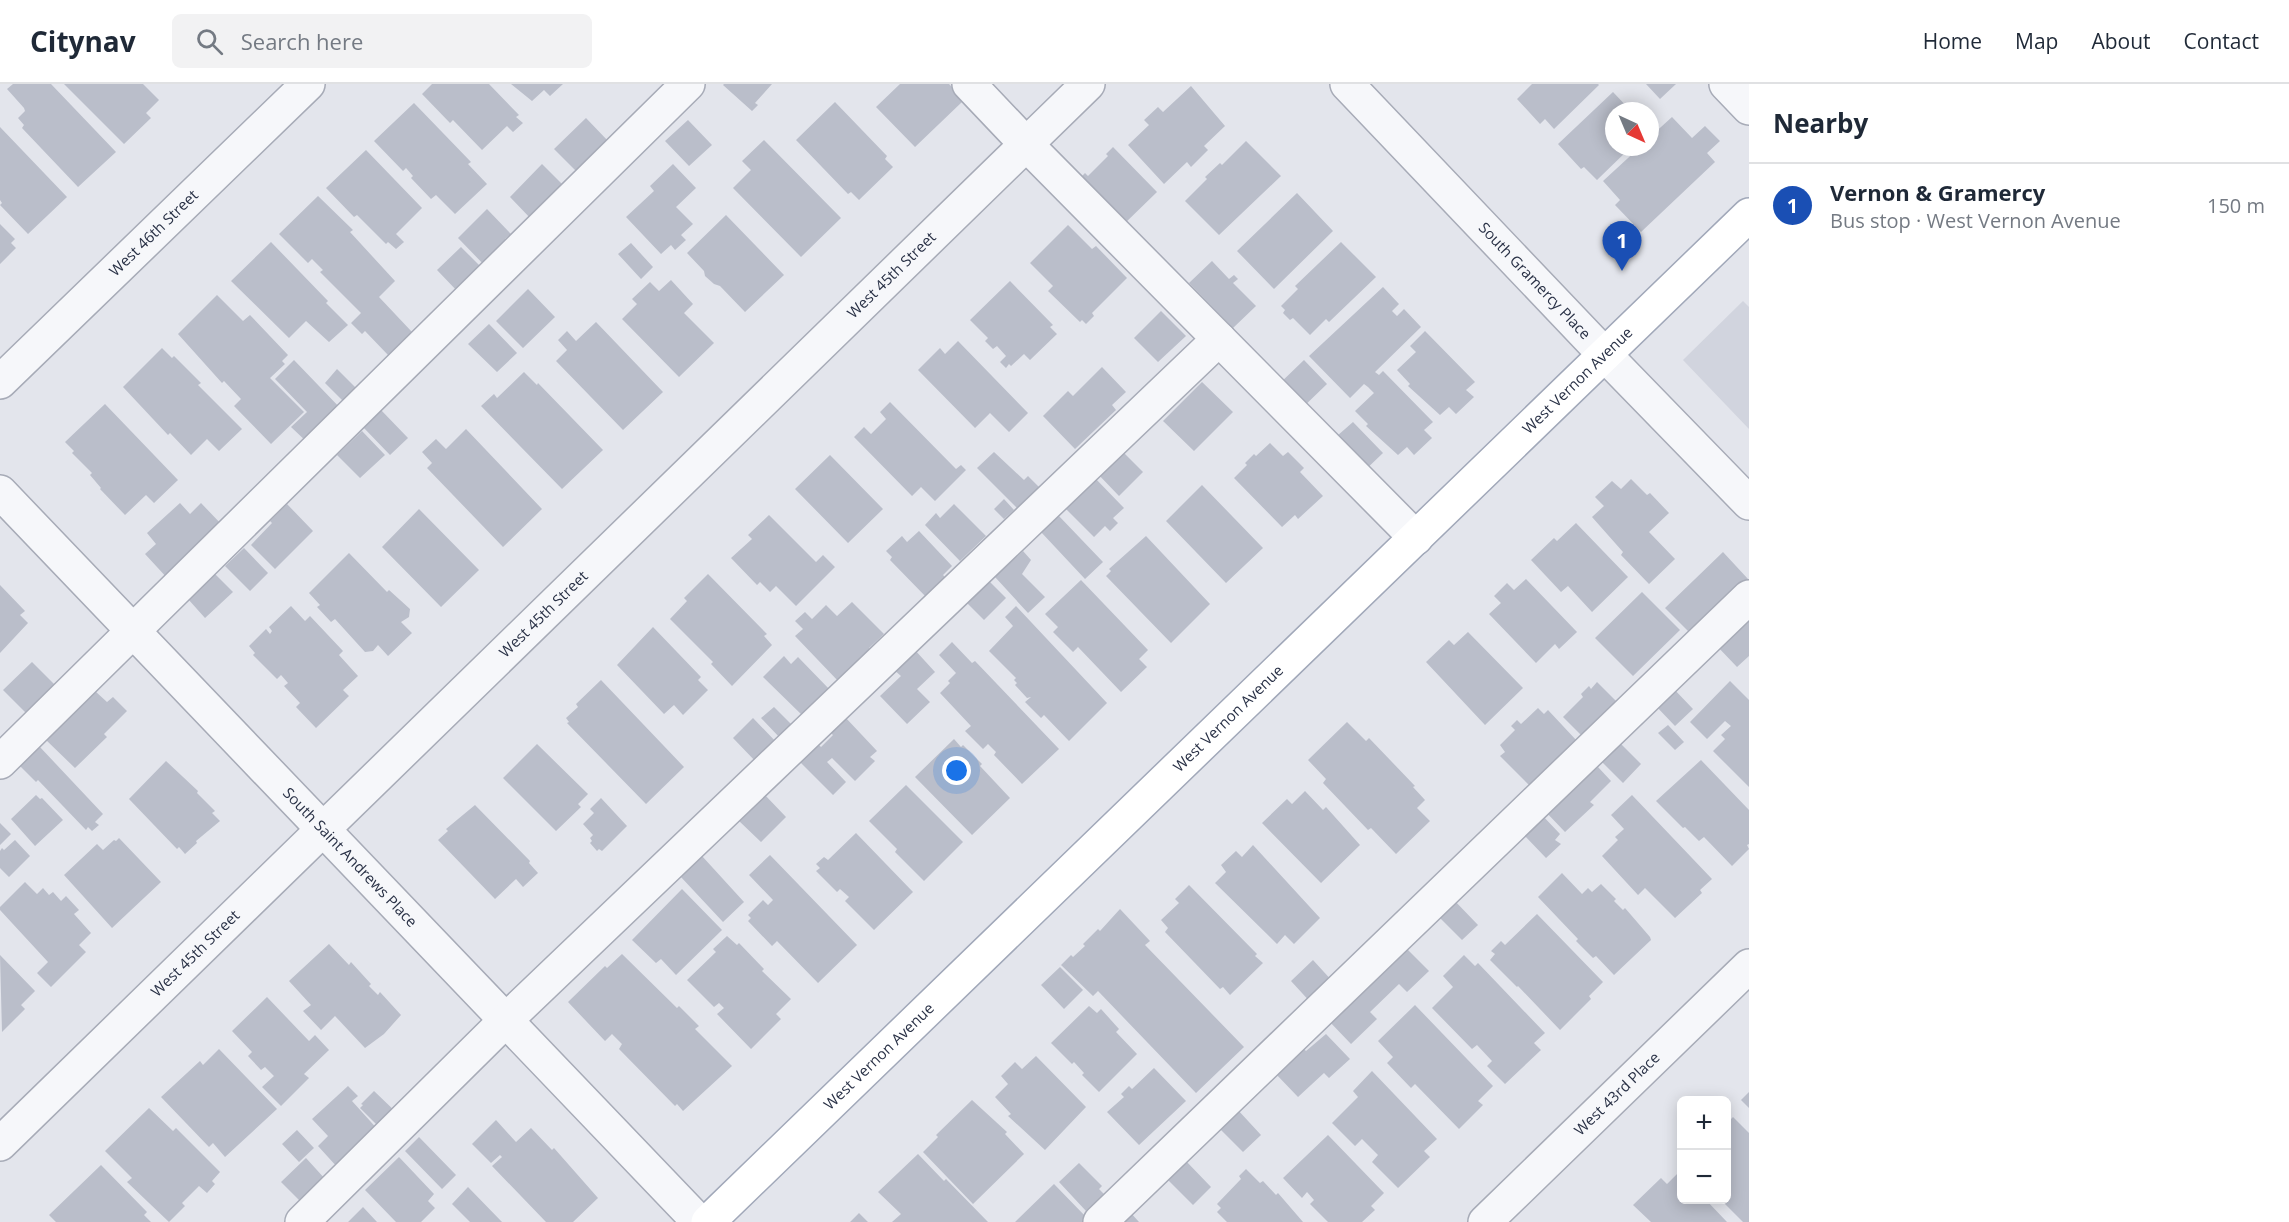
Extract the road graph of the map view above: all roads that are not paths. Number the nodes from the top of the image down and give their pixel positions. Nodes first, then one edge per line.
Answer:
1 (308, 84) edge
2 (688, 84) edge
3 (969, 84) edge
4 (1088, 84) edge
5 (1347, 84) edge
6 (1726, 84) edge
7 (1749, 108) edge
8 (1025, 143) junction
9 (1749, 215) edge
10 (1219, 339) junction
11 (1605, 356) junction
12 (0, 382) edge
13 (0, 492) edge
14 (1749, 502) edge
15 (1416, 538) junction
16 (1749, 597) edge
17 (133, 632) junction
18 (0, 762) edge
19 (323, 828) junction
20 (1749, 966) edge
21 (505, 1021) junction
22 (0, 1144) edge
23 (302, 1222) edge
24 (699, 1222) edge
25 (708, 1222) edge
26 (1100, 1222) edge
27 (1485, 1222) edge

1 - 12 street, West 46th Street
2 - 17 street
3 - 8 street
4 - 8 street, West 45th Street
5 - 11 street, South Gramercy Place
6 - 7 street
8 - 10 street
8 - 19 street, West 45th Street
9 - 11 main road, West Vernon Avenue
10 - 15 street
10 - 21 street
11 - 14 street, South Gramercy Place
11 - 15 main road, West Vernon Avenue
13 - 17 street, South Saint Andrews Place
15 - 25 main road, West Vernon Avenue
16 - 26 street
17 - 18 street
17 - 19 street, South Saint Andrews Place
19 - 21 street, South Saint Andrews Place
19 - 22 street, West 45th Street
20 - 27 street, West 43rd Place
21 - 23 street
21 - 24 street, South Saint Andrews Place

